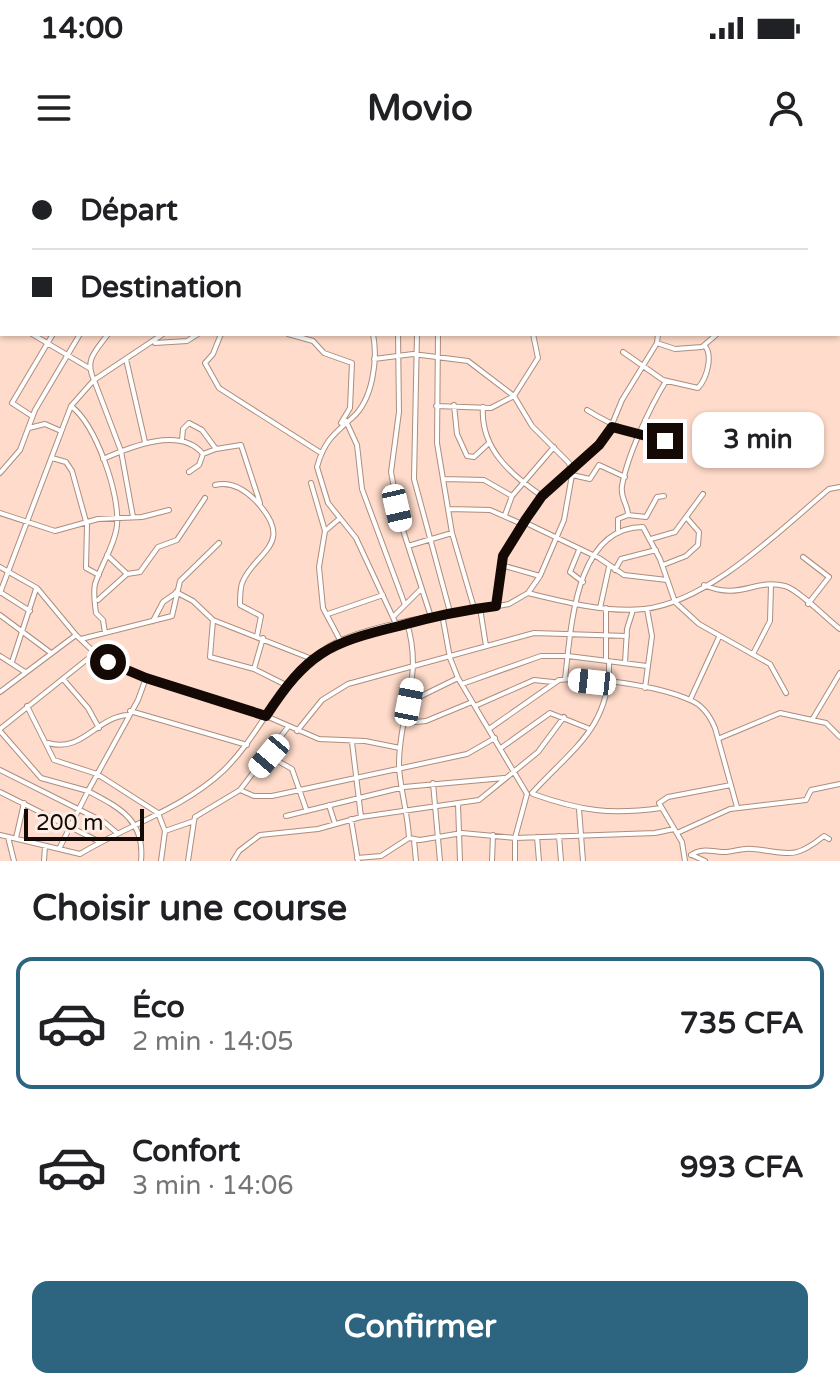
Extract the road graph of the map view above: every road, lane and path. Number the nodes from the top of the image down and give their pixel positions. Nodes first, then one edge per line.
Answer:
1 (37, 336) edge
2 (52, 336) edge
3 (79, 336) edge
4 (107, 336) edge
5 (161, 336) edge
6 (195, 336) edge
7 (220, 336) edge
8 (295, 336) edge
9 (373, 336) edge
10 (398, 336) edge
11 (417, 336) edge
12 (438, 336) edge
13 (533, 336) edge
14 (658, 336) edge
15 (715, 336) edge
16 (48, 341) junction
17 (154, 343) junction
18 (657, 343) junction
19 (705, 346) junction
20 (623, 352) dead end
21 (66, 354) junction
22 (400, 354) junction
23 (419, 355) junction
24 (440, 358) junction
25 (126, 359) junction
26 (374, 359) junction
27 (643, 366) junction
28 (89, 368) junction
29 (94, 380) junction
30 (666, 381) junction
31 (514, 396) junction
32 (454, 405) junction
33 (71, 406) junction
34 (436, 406) junction
35 (483, 407) junction
36 (587, 410) dead end
37 (32, 416) junction
38 (346, 421) junction
39 (339, 425) junction
40 (612, 427) junction
41 (29, 428) junction
42 (61, 431) junction
43 (679, 434) dead end
44 (640, 435) junction
45 (182, 440) junction
46 (145, 442) junction
47 (489, 443) junction
48 (554, 447) junction
49 (216, 449) junction
50 (121, 451) junction
51 (321, 453) junction
52 (203, 454) junction
53 (52, 458) junction
54 (102, 459) junction
55 (189, 472) dead end
56 (572, 472) junction
57 (0, 473) edge
58 (625, 477) junction
59 (444, 479) junction
60 (311, 483) dead end
61 (523, 483) junction
62 (215, 485) dead end
63 (840, 487) edge
64 (703, 494) dead end
65 (512, 496) junction
66 (542, 496) junction
67 (664, 496) dead end
68 (205, 498) dead end
69 (260, 505) junction
70 (449, 509) junction
71 (169, 510) dead end
72 (0, 513) edge
73 (505, 515) junction
74 (628, 515) junction
75 (116, 517) junction
76 (133, 517) junction
77 (686, 517) junction
78 (339, 519) junction
79 (26, 521) junction
80 (87, 522) junction
81 (523, 523) junction
82 (618, 530) junction
83 (325, 531) junction
84 (452, 533) junction
85 (429, 538) junction
86 (651, 539) junction
87 (556, 540) junction
88 (219, 543) dead end
89 (408, 546) junction
90 (579, 550) junction
91 (656, 550) junction
92 (107, 555) junction
93 (592, 555) junction
94 (803, 557) dead end
95 (501, 565) junction
96 (663, 565) junction
97 (610, 566) junction
98 (0, 567) edge
99 (9, 570) junction
100 (615, 570) junction
101 (127, 574) junction
102 (99, 575) junction
103 (540, 576) junction
104 (668, 580) junction
105 (583, 582) junction
106 (771, 584) junction
107 (704, 585) junction
108 (37, 588) junction
109 (420, 589) junction
110 (0, 592) edge
111 (176, 592) junction
112 (528, 593) junction
113 (383, 595) junction
114 (98, 600) junction
115 (675, 602) junction
116 (577, 603) junction
117 (808, 604) junction
118 (405, 605) junction
119 (496, 606) junction
120 (477, 608) junction
121 (603, 608) junction
122 (647, 609) junction
123 (633, 610) junction
124 (30, 611) junction
125 (450, 612) junction
126 (328, 614) junction
127 (442, 614) junction
128 (0, 615) edge
129 (394, 616) junction
130 (431, 617) junction
131 (213, 620) junction
132 (153, 621) junction
133 (407, 623) junction
134 (397, 626) junction
135 (840, 629) edge
136 (23, 632) junction
137 (105, 633) junction
138 (76, 635) junction
139 (571, 635) junction
140 (604, 635) junction
141 (627, 636) junction
142 (719, 636) junction
143 (260, 637) junction
144 (81, 639) junction
145 (340, 641) junction
146 (486, 646) junction
147 (51, 653) junction
148 (95, 653) junction
149 (753, 654) junction
150 (0, 656) edge
151 (568, 656) junction
152 (450, 658) junction
153 (312, 659) junction
154 (607, 660) junction
155 (12, 662) junction
156 (625, 663) junction
157 (647, 666) junction
158 (416, 668) junction
159 (254, 669) junction
160 (25, 672) junction
161 (840, 673) edge
162 (146, 678) junction
163 (458, 678) junction
164 (63, 679) junction
165 (565, 679) junction
166 (553, 682) junction
167 (462, 684) junction
168 (611, 684) junction
169 (286, 685) junction
170 (645, 688) junction
171 (0, 692) edge
172 (786, 693) dead end
173 (690, 700) junction
174 (409, 702) junction
175 (473, 704) junction
176 (27, 706) junction
177 (129, 713) junction
178 (266, 716) junction
179 (564, 717) junction
180 (812, 720) junction
181 (405, 723) junction
182 (288, 727) junction
183 (99, 728) junction
184 (489, 729) junction
185 (590, 729) junction
186 (0, 730) edge
187 (297, 731) junction
188 (840, 737) edge
189 (495, 738) junction
190 (720, 738) junction
191 (352, 742) junction
192 (48, 743) junction
193 (247, 745) junction
194 (400, 748) junction
195 (501, 748) junction
196 (269, 756) junction
197 (399, 769) junction
198 (0, 770) edge
199 (515, 771) junction
200 (97, 774) junction
201 (354, 777) junction
202 (505, 777) junction
203 (433, 783) junction
204 (840, 784) edge
205 (731, 785) junction
206 (404, 787) junction
207 (300, 789) junction
208 (240, 790) junction
209 (88, 791) junction
210 (0, 792) edge
211 (530, 794) junction
212 (358, 797) junction
213 (24, 803) junction
214 (458, 803) junction
215 (329, 805) junction
216 (437, 806) junction
217 (737, 807) junction
218 (662, 808) junction
219 (79, 809) junction
220 (579, 809) junction
221 (306, 810) junction
222 (408, 810) junction
223 (158, 813) junction
224 (286, 816) dead end
225 (361, 817) junction
226 (351, 819) junction
227 (194, 821) junction
228 (136, 824) junction
229 (335, 824) junction
230 (68, 826) junction
231 (165, 831) junction
232 (676, 831) junction
233 (117, 833) junction
234 (462, 833) junction
235 (0, 835) edge
236 (436, 835) junction
237 (493, 835) junction
238 (579, 835) junction
239 (559, 836) junction
240 (8, 837) junction
241 (537, 837) junction
242 (16, 838) junction
243 (515, 838) junction
244 (412, 839) junction
245 (829, 839) dead end
246 (100, 842) junction
247 (45, 846) junction
248 (59, 849) junction
249 (77, 853) junction
250 (688, 854) junction
251 (141, 860) edge
252 (358, 860) edge
253 (14, 861) edge
254 (44, 861) edge
255 (70, 861) edge
256 (85, 861) edge
257 (132, 861) edge
258 (161, 861) edge
259 (188, 861) edge
260 (233, 861) edge
261 (416, 861) edge
262 (440, 861) edge
263 (460, 861) edge
264 (492, 861) edge
265 (515, 861) edge
266 (539, 861) edge
267 (561, 861) edge
268 (583, 861) edge
269 (685, 861) edge
270 (705, 861) edge

1 - 16 street
2 - 16 street
3 - 21 street
4 - 28 street
5 - 17 street
6 - 17 street
7 - 51 street
8 - 39 street
9 - 26 street
10 - 22 street
11 - 23 street
12 - 24 street
13 - 31 street
14 - 18 street
15 - 19 street
16 - 21 street
16 - 37 street
17 - 25 street
18 - 19 street
18 - 27 street
19 - 30 street
20 - 27 street
21 - 28 street
21 - 37 street
22 - 23 street
22 - 26 street
22 - 89 street
23 - 24 street
23 - 85 street
24 - 31 street
24 - 34 street
25 - 29 street
25 - 46 street
26 - 38 street
27 - 30 street
27 - 40 street
28 - 29 street
29 - 33 street
29 - 50 street
30 - 44 street
31 - 35 street
31 - 48 street
32 - 34 street
32 - 35 street
32 - 47 street
33 - 42 street
33 - 54 street
34 - 59 street
35 - 47 street
36 - 40 street
37 - 41 street
38 - 39 street
38 - 118 street
39 - 51 street
40 - 44 street
40 - 56 street
41 - 42 street
41 - 57 street
42 - 53 street
43 - 44 street
44 - 58 street
45 - 46 street
45 - 49 street
45 - 52 street
46 - 50 street
47 - 61 street
48 - 56 street
48 - 61 street
49 - 52 street
49 - 69 street
50 - 54 street
50 - 76 street
51 - 78 street
52 - 55 street
53 - 79 street
53 - 80 street
54 - 75 street
56 - 58 street
56 - 66 street
56 - 87 street
58 - 74 street
59 - 65 street
59 - 70 street
60 - 83 street
61 - 65 street
61 - 66 street
62 - 69 street
63 - 107 street
64 - 77 street
65 - 73 street
66 - 81 street
67 - 74 street
68 - 101 street
69 - 143 street
70 - 73 street
70 - 84 street
71 - 76 street
72 - 79 street
73 - 81 street
74 - 82 street
75 - 76 street
75 - 80 street
75 - 92 street
77 - 86 street
77 - 96 street
78 - 83 street
78 - 113 street
79 - 80 street
79 - 99 street
80 - 102 street
81 - 87 street
81 - 95 street
82 - 86 street
82 - 93 street
83 - 126 street
84 - 85 street
84 - 120 street
85 - 89 street
85 - 125 street
86 - 91 street
87 - 90 street
87 - 103 street
88 - 111 street
89 - 109 street
90 - 93 street
90 - 105 street
91 - 96 street
91 - 100 street
92 - 101 street
92 - 102 street
93 - 97 street
93 - 105 street
94 - 117 street
95 - 103 street
95 - 119 street
96 - 104 street
97 - 100 street
97 - 121 street
98 - 99 street
99 - 108 street
99 - 110 street
100 - 104 street
101 - 114 street
102 - 114 street
103 - 112 street
104 - 115 street
105 - 116 street
106 - 107 street
106 - 117 street
106 - 149 street
107 - 115 street
108 - 124 street
108 - 138 street
109 - 118 street
109 - 130 street
110 - 124 street
111 - 131 street
111 - 132 street
111 - 132 street
112 - 116 street
112 - 119 street
113 - 126 street
113 - 129 street
114 - 137 street
115 - 122 street
115 - 142 street
116 - 121 street
116 - 139 street
117 - 135 street
118 - 129 street
119 - 120 street
120 - 125 street
120 - 146 street
121 - 123 street
121 - 140 street
122 - 123 street
122 - 157 street
123 - 141 street
124 - 136 street
125 - 127 street
126 - 145 street
127 - 130 street
127 - 152 street
128 - 136 street
129 - 134 street
130 - 133 street
131 - 143 street
131 - 159 street
132 - 137 street
133 - 134 street
133 - 158 street
134 - 145 street
136 - 147 street
136 - 155 street
137 - 144 street
138 - 144 street
138 - 147 street
139 - 140 street
139 - 146 street
139 - 151 street
140 - 141 street
140 - 154 street
141 - 156 street
142 - 149 street
142 - 173 street
143 - 153 street
143 - 159 street
144 - 148 street
145 - 153 street
146 - 152 street
147 - 160 street
148 - 162 street
148 - 164 street
149 - 172 street
150 - 155 street
151 - 154 street
151 - 165 street
151 - 167 street
152 - 158 street
152 - 163 street
153 - 169 street
154 - 156 street
154 - 168 street
155 - 160 street
156 - 157 street
157 - 170 street
158 - 174 street
158 - 187 street
159 - 169 street
160 - 171 street
161 - 180 street
162 - 177 street
162 - 178 street
163 - 167 street
163 - 174 street
164 - 176 street
164 - 183 street
165 - 166 street
165 - 168 street
166 - 175 street
166 - 184 street
167 - 175 street
168 - 170 street
168 - 185 street
169 - 178 street
170 - 173 street
173 - 190 street
174 - 181 street
175 - 181 street
175 - 184 street
176 - 186 street
176 - 192 street
177 - 183 street
177 - 193 street
177 - 200 street
178 - 182 street
178 - 193 street
179 - 185 street
179 - 195 street
179 - 199 street
180 - 188 street
180 - 190 street
181 - 194 street
182 - 187 street
182 - 196 street
183 - 192 street
184 - 189 street
185 - 211 street
186 - 209 street
187 - 191 street
189 - 195 street
189 - 197 street
190 - 205 street
191 - 194 street
191 - 201 street
192 - 200 street
193 - 223 street
194 - 197 street
195 - 199 street
196 - 207 street
196 - 208 street
197 - 201 street
197 - 206 street
198 - 219 street
199 - 202 street
199 - 211 street
200 - 209 street
200 - 223 street
201 - 207 street
201 - 212 street
202 - 203 street
202 - 214 street
203 - 206 street
203 - 216 street
204 - 217 street
205 - 217 street
205 - 218 street
206 - 212 street
206 - 222 street
207 - 208 street
207 - 221 street
208 - 227 street
209 - 219 street
209 - 228 street
210 - 213 street
211 - 220 street
211 - 243 street
212 - 215 street
212 - 225 street
213 - 230 street
213 - 242 street
214 - 216 street
214 - 234 street
215 - 221 street
215 - 229 street
216 - 222 street
216 - 236 street
217 - 232 street
218 - 220 street
218 - 232 street
219 - 230 street
219 - 233 street
220 - 238 street
221 - 224 street
222 - 225 street
222 - 244 street
223 - 228 street
223 - 231 street
225 - 226 street
226 - 229 street
226 - 252 street
227 - 231 street
227 - 259 street
228 - 233 street
228 - 251 street
229 - 260 street
230 - 246 street
230 - 248 street
231 - 258 street
232 - 238 street
232 - 250 street
233 - 246 street
234 - 236 street
234 - 237 street
234 - 263 street
235 - 240 street
236 - 244 street
236 - 262 street
237 - 243 street
237 - 264 street
238 - 239 street
238 - 268 street
239 - 241 street
239 - 267 street
240 - 242 street
240 - 253 street
241 - 243 street
241 - 266 street
242 - 247 street
243 - 265 street
244 - 252 street
244 - 261 street
245 - 250 street
246 - 249 street
247 - 248 street
247 - 254 street
248 - 249 street
249 - 255 street
249 - 256 street
250 - 269 street
250 - 270 street
251 - 257 street

